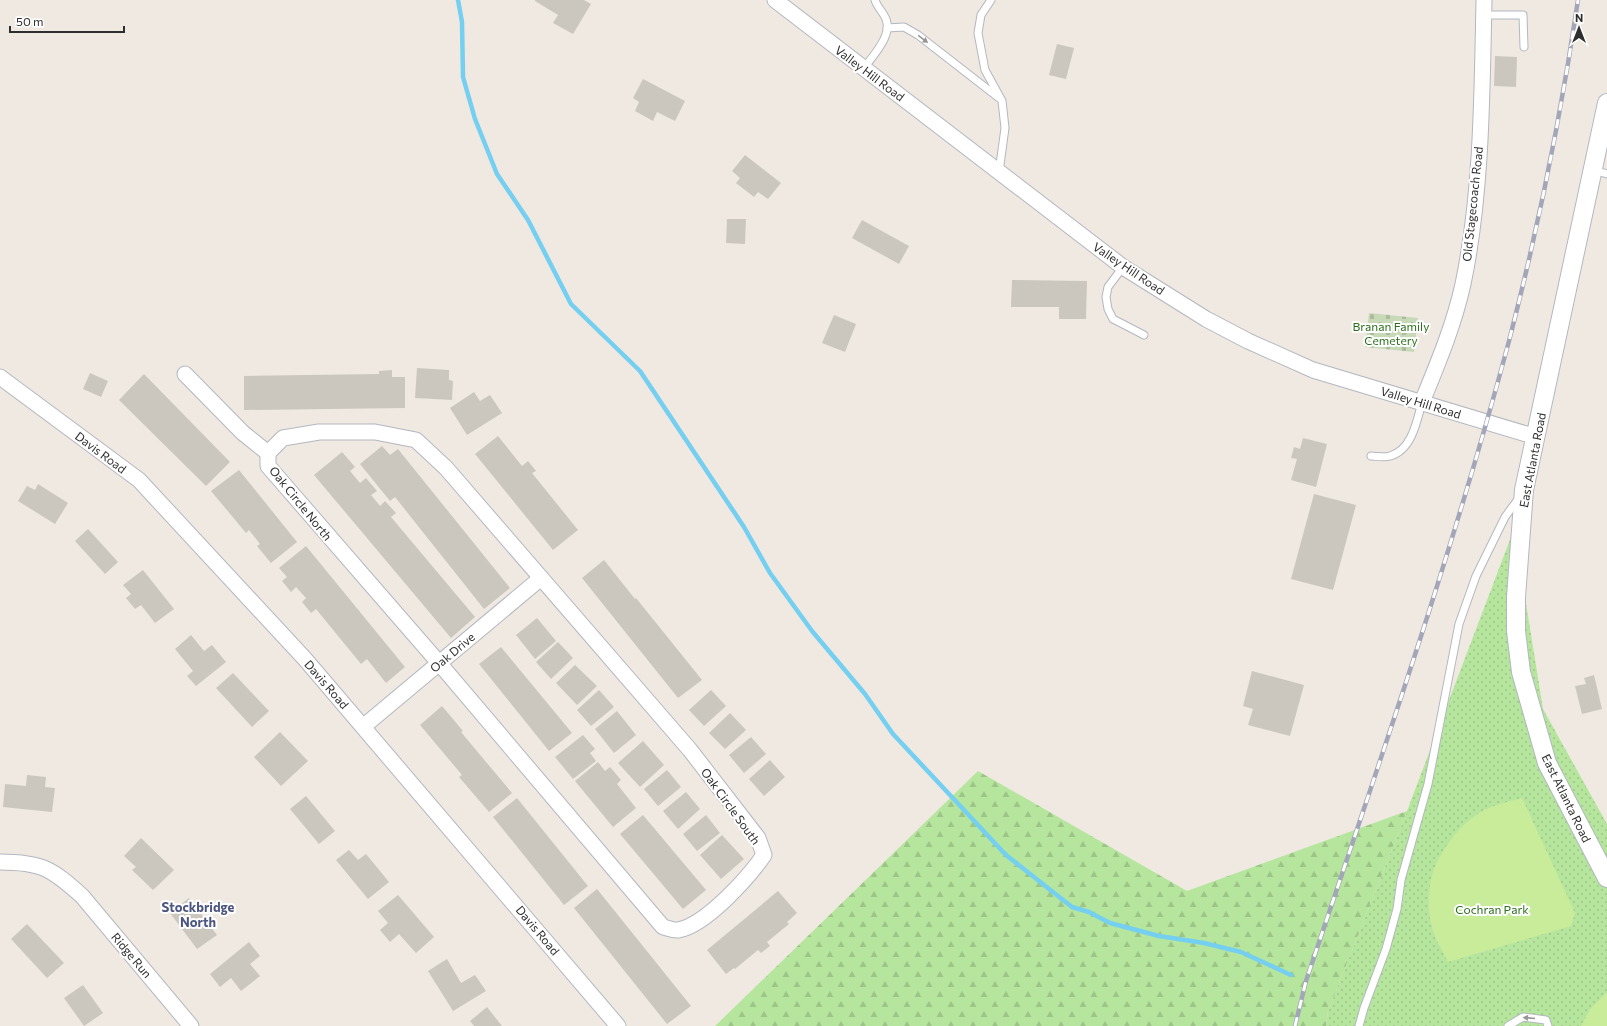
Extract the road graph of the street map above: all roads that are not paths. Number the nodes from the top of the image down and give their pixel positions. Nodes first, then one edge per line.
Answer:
1 (775, 0) edge
2 (875, 0) edge
3 (991, 0) edge
4 (1484, 0) edge
5 (1484, 15) junction
6 (887, 28) junction
7 (1524, 47) dead end
8 (864, 68) junction
9 (1002, 101) junction
10 (1607, 103) edge
11 (999, 172) junction
12 (1600, 172) edge
13 (1123, 267) junction
14 (1144, 335) dead end
15 (185, 374) dead end
16 (0, 378) edge
17 (1422, 402) junction
18 (1536, 437) junction
19 (268, 453) junction
20 (1371, 456) dead end
21 (1524, 490) junction
22 (541, 578) junction
23 (439, 663) junction
24 (364, 726) junction
25 (0, 862) edge
26 (1607, 878) edge
27 (191, 1026) edge
28 (618, 1026) edge
29 (1359, 1026) edge
30 (1508, 1026) edge
31 (1548, 1026) edge

1 - 8 street, Valley Hill Road
2 - 6 lane
3 - 9 lane
4 - 5 street, Old Stagecoach Road
5 - 7 lane
5 - 17 street, Old Stagecoach Road
6 - 8 lane
6 -> 9 lane
8 - 11 street, Valley Hill Road
9 - 11 lane
10 - 12 street, East Atlanta Road
11 - 13 street, Valley Hill Road
12 - 18 street, East Atlanta Road
13 - 14 lane
13 - 17 street, Valley Hill Road
15 - 19 street
16 - 24 street, Davis Road
17 - 18 street, Valley Hill Road
17 - 20 lane
18 - 21 street, East Atlanta Road
19 - 22 street, Oak Circle North
19 - 23 street, Oak Circle North
21 - 26 street, East Atlanta Road
21 - 29 lane
22 - 23 street, Oak Drive
22 - 23 street, Oak Circle South
23 - 24 street, Oak Drive
24 - 28 street, Davis Road
25 - 27 street, Ridge Run
31 -> 30 lane

